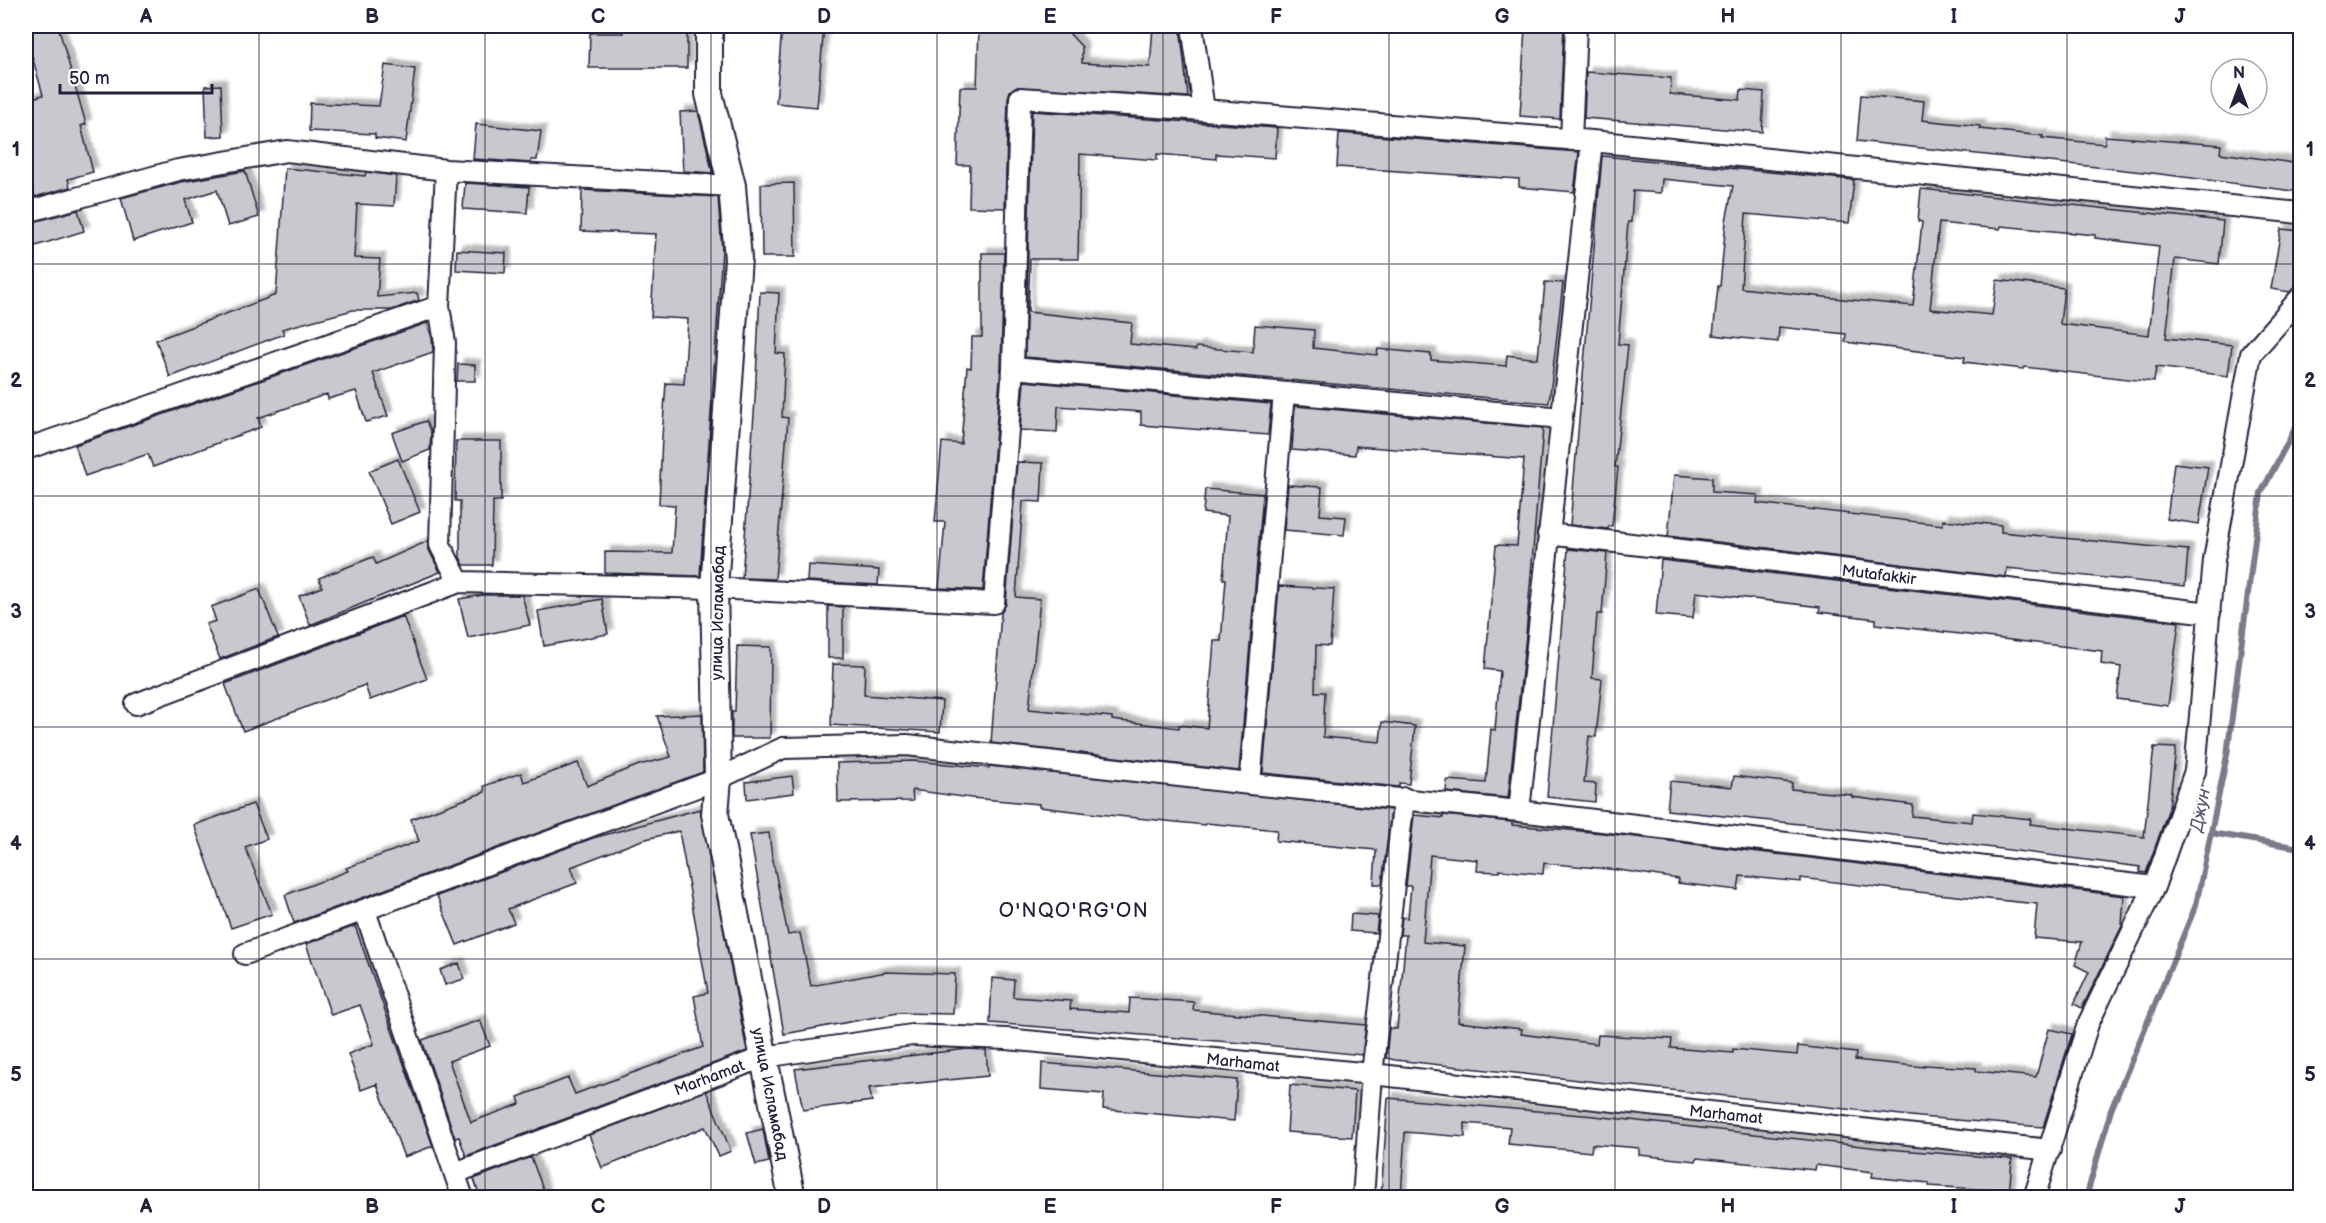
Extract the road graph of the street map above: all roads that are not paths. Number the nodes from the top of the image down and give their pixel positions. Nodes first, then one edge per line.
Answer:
1 (709, 26) edge
2 (1192, 26) edge
3 (1576, 26) edge
4 (1204, 110) junction
5 (1571, 140) junction
6 (1592, 141) junction
7 (446, 170) junction
8 (732, 186) junction
9 (26, 212) edge
10 (2301, 213) edge
11 (2301, 298) edge
12 (439, 306) junction
13 (1013, 368) junction
14 (1284, 393) junction
15 (1562, 418) junction
16 (26, 449) edge
17 (1548, 534) junction
18 (459, 582) junction
19 (714, 588) junction
20 (2210, 613) junction
21 (136, 704) dead end
22 (718, 779) junction
23 (1250, 784) junction
24 (1404, 798) junction
25 (1519, 811) junction
26 (2154, 887) junction
27 (365, 911) junction
28 (245, 954) dead end
29 (764, 1057) junction
30 (1372, 1074) junction
31 (2050, 1150) junction
32 (455, 1173) junction
33 (463, 1197) edge
34 (792, 1197) edge
35 (1363, 1197) edge
36 (2034, 1197) edge

1 - 8 street, улица Исламабад
2 - 4 street
3 - 5 street
4 - 5 street
4 - 13 street
5 - 6 street
6 - 10 street
6 - 15 street
7 - 8 street
7 - 9 street
7 - 12 street
8 - 19 street, улица Исламабад
11 - 20 street
12 - 16 street
12 - 18 street
13 - 14 street
13 - 19 street
14 - 15 street
14 - 23 street
15 - 17 street
17 - 20 street, Mutafakkir
17 - 25 street
18 - 19 street
18 - 21 street
19 - 22 street, улица Исламабад
20 - 26 street
22 - 23 street
22 - 27 street
22 - 29 street, улица Исламабад
23 - 24 street
24 - 25 street
24 - 30 street
25 - 26 street
26 - 31 street
27 - 28 street
27 - 32 street
29 - 30 street, Marhamat
29 - 32 street, Marhamat
29 - 34 street, улица Исламабад
30 - 31 street, Marhamat
30 - 35 street
31 - 36 street
32 - 33 street

